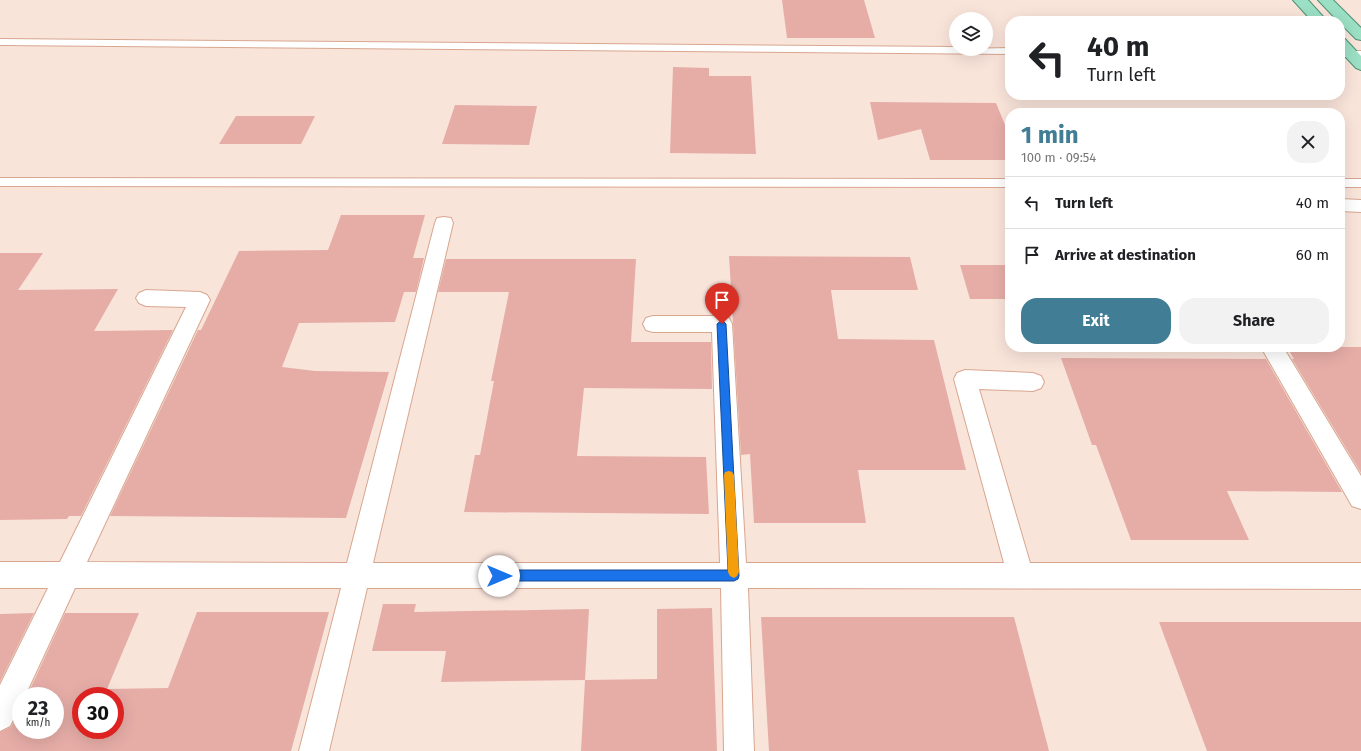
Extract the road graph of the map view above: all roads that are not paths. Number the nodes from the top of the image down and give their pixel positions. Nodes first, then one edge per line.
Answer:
1 (1300, 0) edge
2 (1325, 0) edge
3 (1315, 16) edge
4 (1341, 16) edge
5 (1345, 20) edge
6 (1361, 36) edge
7 (0, 42) edge
8 (1345, 48) edge
9 (1005, 51) edge
10 (1353, 57) edge
11 (0, 182) edge
12 (1005, 183) edge
13 (1345, 183) edge
14 (1361, 183) edge
15 (1345, 205) edge
16 (1361, 206) edge
17 (444, 223) dead end
18 (146, 298) dead end
19 (653, 324) dead end
20 (1275, 352) edge
21 (1033, 382) dead end
22 (1361, 498) edge
23 (0, 575) edge
24 (68, 575) junction
25 (1020, 575) junction
26 (358, 576) junction
27 (734, 576) junction
28 (1361, 576) edge
29 (0, 716) edge
30 (314, 751) edge
31 (739, 751) edge

1 - 3 main road
2 - 4 main road
5 - 6 main road
7 - 9 lane
8 - 10 main road
11 - 12 lane
13 - 14 lane
15 - 16 street
17 - 26 street
18 - 24 street
19 - 27 street
20 - 22 street
21 - 25 street
23 - 24 street
24 - 26 street
24 - 29 street
25 - 27 street
25 - 28 street
26 - 27 street
26 - 30 street
27 - 31 street

